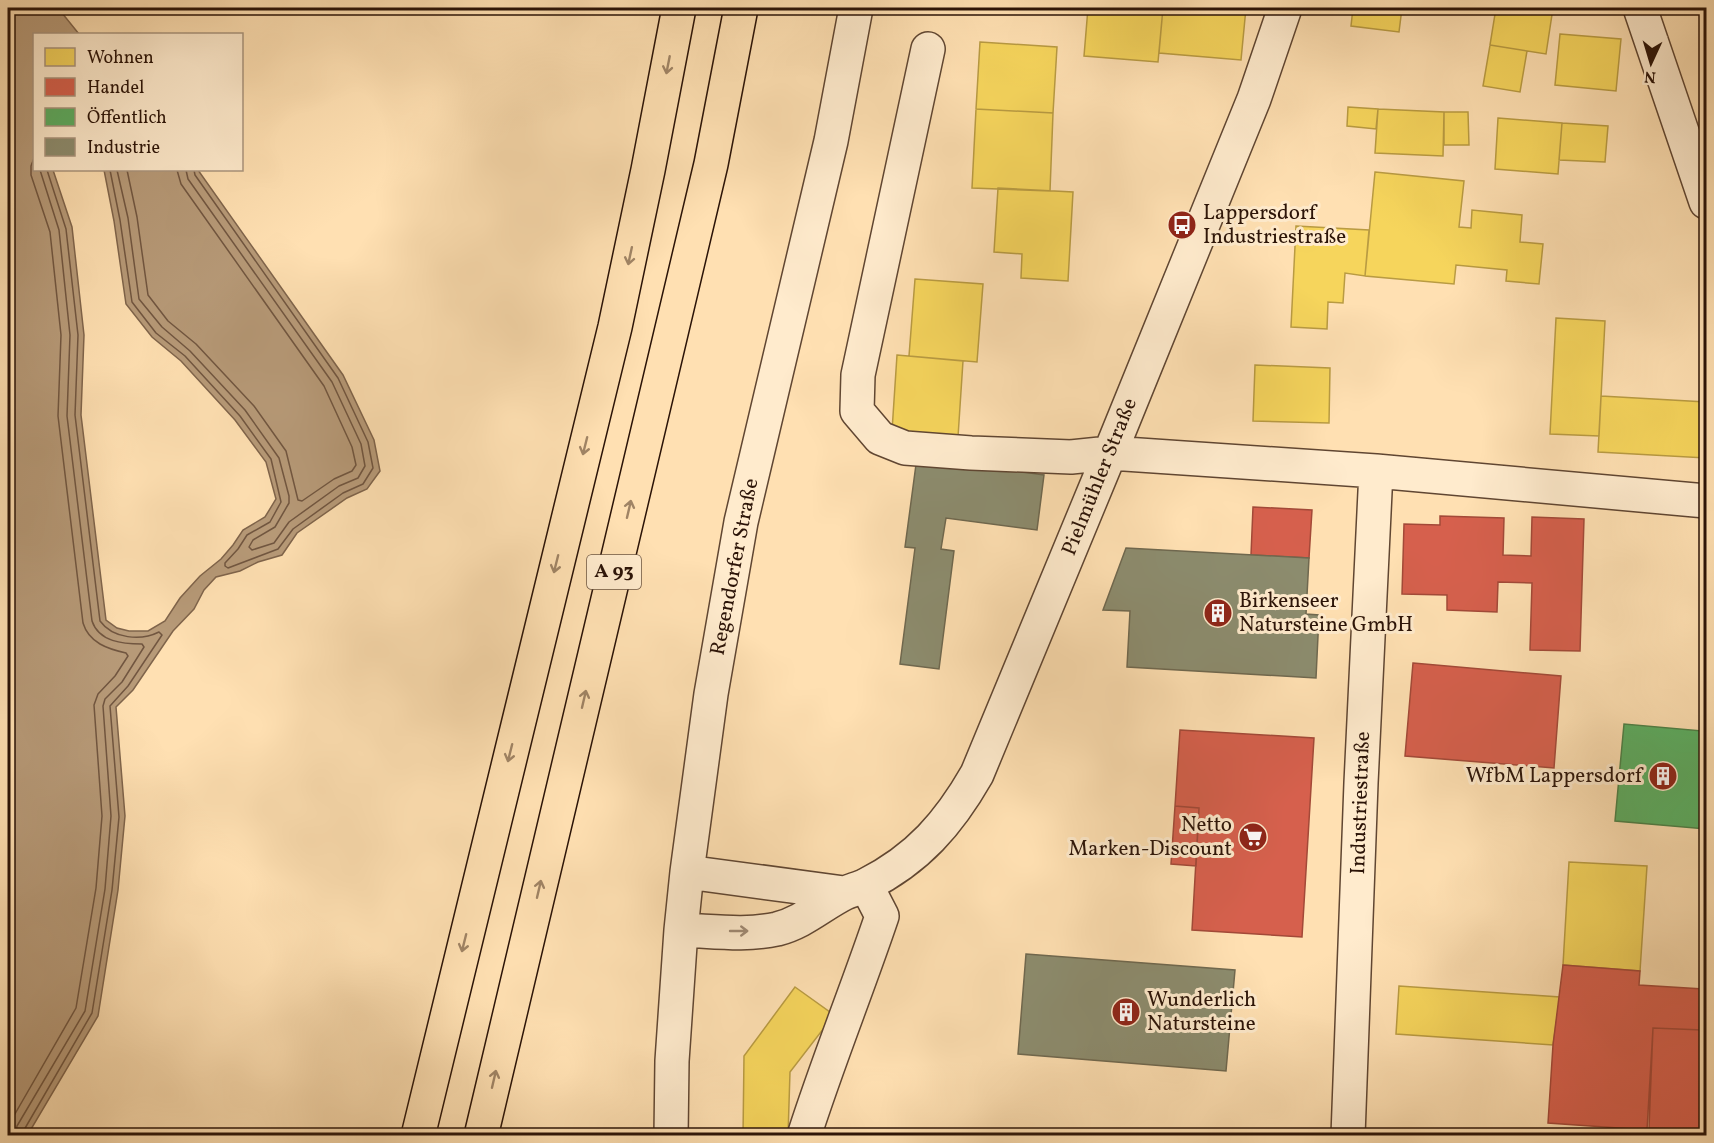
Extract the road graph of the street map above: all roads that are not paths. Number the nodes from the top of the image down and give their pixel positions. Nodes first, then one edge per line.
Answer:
1 (679, 8) edge
2 (741, 8) edge
3 (856, 8) edge
4 (1285, 8) edge
5 (1640, 8) edge
6 (928, 49) dead end
7 (1707, 202) edge
8 (1110, 453) junction
9 (1376, 471) junction
10 (1707, 501) edge
11 (687, 872) junction
12 (855, 889) junction
13 (681, 930) junction
14 (418, 1136) edge
15 (480, 1136) edge
16 (671, 1136) edge
17 (804, 1136) edge
18 (1348, 1136) edge

1 -> 14 highway, A 93
15 -> 2 highway, A 93
3 - 11 street, Regendorfer Straße
4 - 8 street, Pielmühler Straße
5 - 7 street
6 - 8 street
8 - 9 street
8 - 12 street, Pielmühler Straße
9 - 10 street
9 - 18 street, Industriestraße
11 - 12 street
11 - 13 street, Regendorfer Straße
13 -> 12 street, Pielmühler Straße
12 - 17 street
13 - 16 street, Regendorfer Straße

